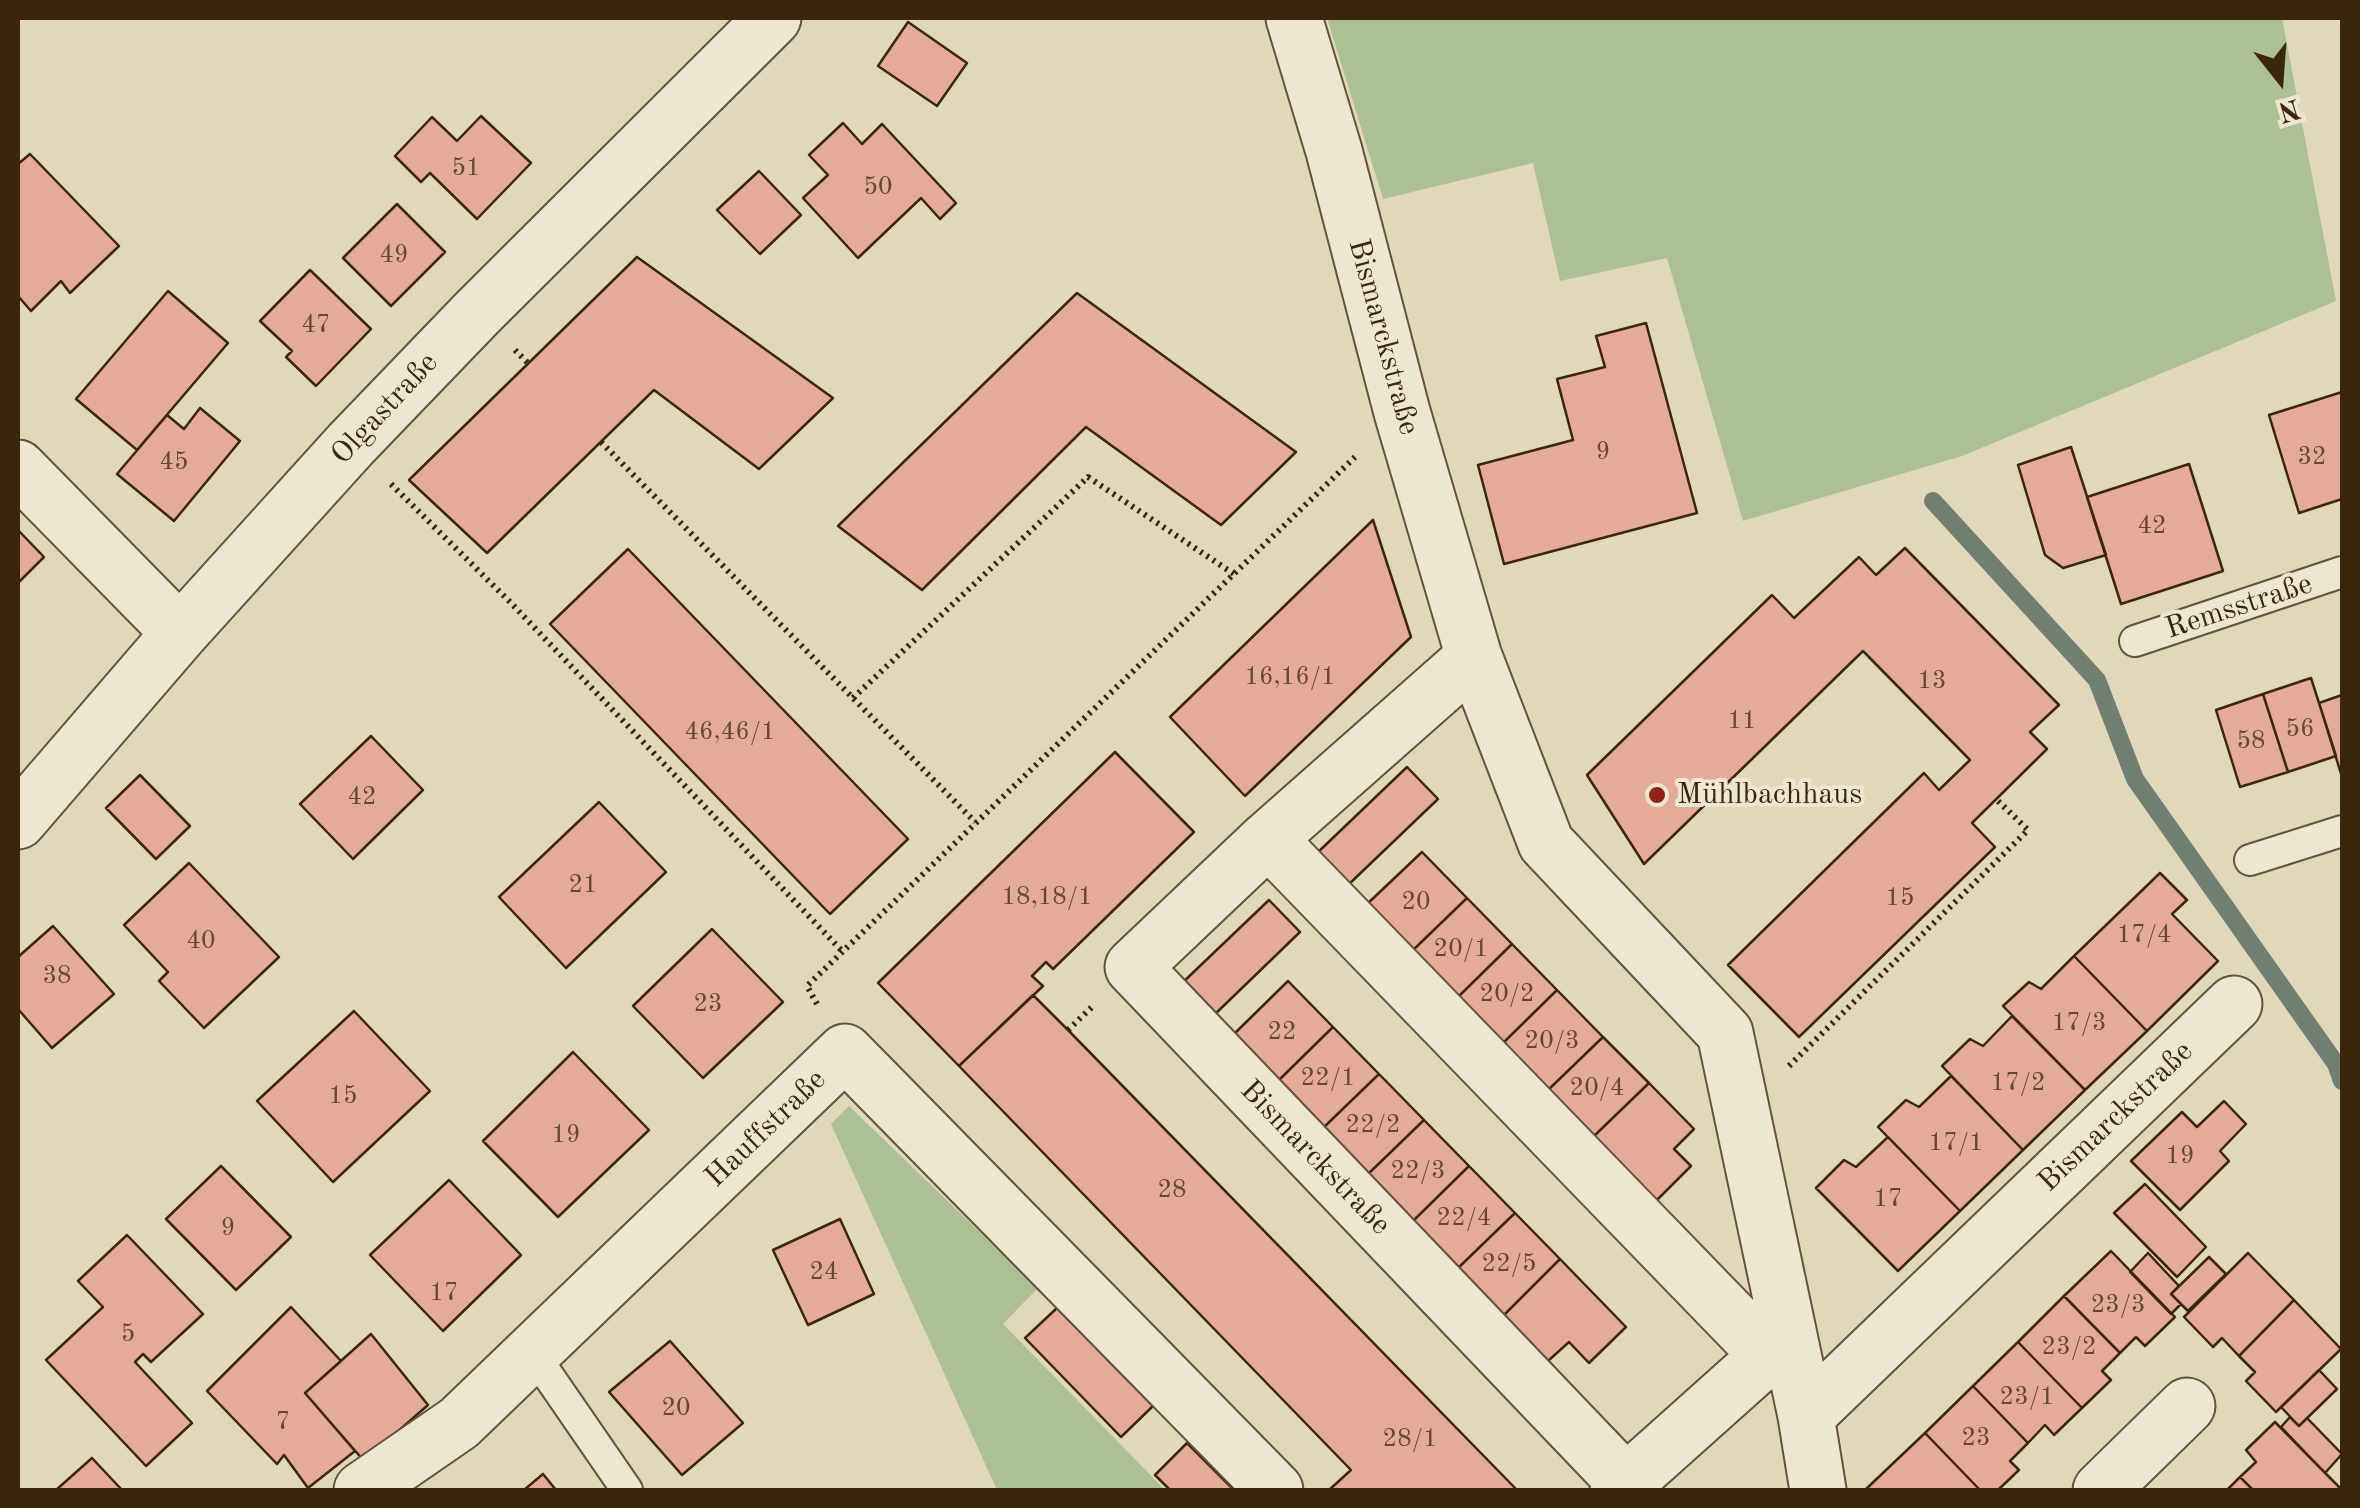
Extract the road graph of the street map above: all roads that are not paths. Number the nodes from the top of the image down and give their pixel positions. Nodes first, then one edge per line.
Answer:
1 (774, 18) edge
2 (1294, 18) edge
3 (18, 468) edge
4 (2342, 572) edge
5 (180, 633) junction
6 (2135, 642) dead end
7 (1474, 657) junction
8 (18, 821) edge
9 (2342, 831) edge
10 (1268, 839) junction
11 (2250, 860) dead end
12 (2234, 1004) dead end
13 (1779, 1346) junction
14 (532, 1352) junction
15 (2187, 1406) dead end
16 (1806, 1416) junction
17 (1622, 1487) edge
18 (362, 1490) edge
19 (627, 1490) edge
20 (1275, 1490) edge
21 (1818, 1490) edge
22 (2101, 1490) edge

1 - 5 street, Olgastraße
2 - 7 street, Bismarckstraße
3 - 5 street
4 - 6 lane, Remsstraße
5 - 8 street, Olgastraße
7 - 10 street, Bismarckstraße
7 - 13 street, Bismarckstraße
9 - 11 lane
10 - 13 street
10 - 17 street, Bismarckstraße
12 - 16 street, Bismarckstraße
13 - 16 street, Bismarckstraße
13 - 17 street, Bismarckstraße
14 - 18 street, Hauffstraße
14 - 19 lane
14 - 20 street, Hauffstraße
15 - 22 street
16 - 21 street, Bismarckstraße

